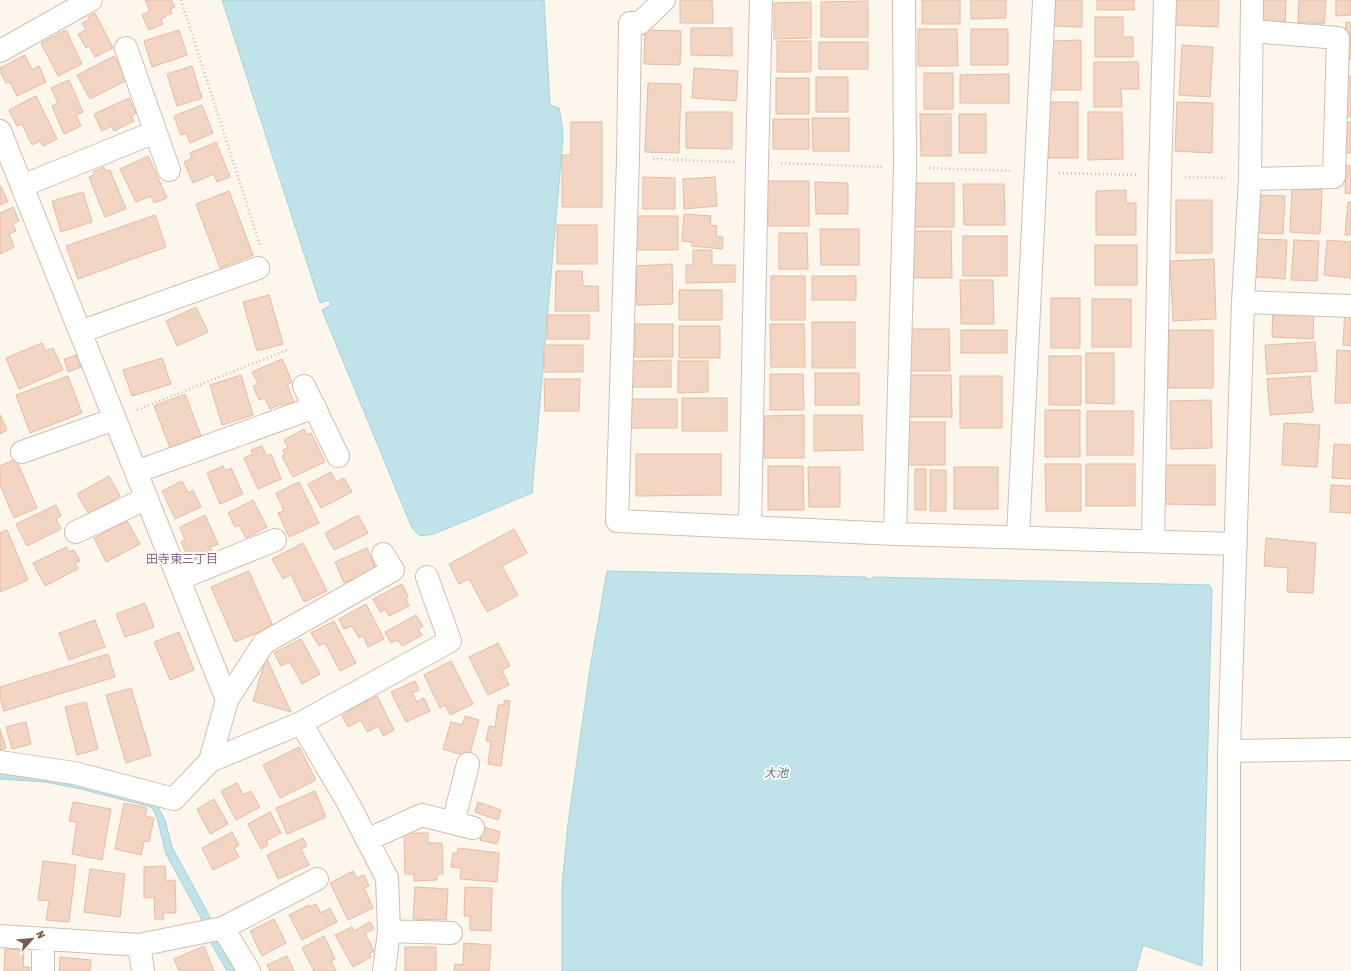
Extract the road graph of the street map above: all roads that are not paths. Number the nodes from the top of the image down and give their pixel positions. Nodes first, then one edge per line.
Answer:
1 (91, 0) edge
2 (664, 0) edge
3 (761, 0) edge
4 (904, 0) edge
5 (1044, 0) edge
6 (1166, 0) edge
7 (1252, 0) edge
8 (1252, 31) junction
9 (126, 48) dead end
10 (0, 51) edge
11 (0, 131) edge
12 (156, 132) junction
13 (168, 170) dead end
14 (1250, 179) junction
15 (22, 186) junction
16 (260, 260) road end
17 (1243, 302) junction
18 (1351, 306) edge
19 (80, 332) junction
20 (304, 386) dead end
21 (314, 407) junction
22 (115, 419) junction
23 (22, 452) dead end
24 (338, 456) dead end
25 (136, 472) junction
26 (147, 498) junction
27 (750, 527) junction
28 (76, 532) dead end
29 (895, 534) junction
30 (1018, 537) junction
31 (275, 540) dead end
32 (1153, 541) junction
33 (1236, 544) junction
34 (383, 554) dead end
35 (427, 576) dead end
36 (179, 579) junction
37 (227, 700) junction
38 (301, 723) junction
39 (1351, 749) edge
40 (1228, 751) junction
41 (210, 761) junction
42 (0, 762) edge
43 (470, 765) dead end
44 (367, 840) junction
45 (317, 879) dead end
46 (214, 929) junction
47 (390, 931) junction
48 (451, 933) dead end
49 (0, 936) edge
50 (43, 939) junction
51 (140, 945) junction
52 (44, 971) edge
53 (143, 971) edge
54 (249, 971) edge
55 (384, 971) edge
56 (1229, 971) edge

1 - 10 street
2 - 27 street
3 - 27 street
4 - 29 street
5 - 30 street
6 - 32 street
7 - 8 street
8 - 14 street
8 - 14 street
9 - 12 street
11 - 15 street
12 - 13 street
12 - 15 street
14 - 17 street
15 - 19 street
16 - 19 street
17 - 18 street
17 - 33 street
19 - 22 street
20 - 21 street
21 - 24 street
21 - 25 street
22 - 23 street
22 - 25 street
25 - 26 street
26 - 28 street
26 - 36 street
27 - 29 street
29 - 30 street
30 - 32 street
31 - 36 street
32 - 33 street
33 - 40 street
34 - 37 street
35 - 38 street
36 - 37 street
37 - 41 street
38 - 41 street
38 - 44 street
39 - 40 street
40 - 56 street
41 - 42 street
43 - 44 street
44 - 47 street
45 - 46 street
46 - 51 street
46 - 54 street
47 - 48 street
47 - 55 street
49 - 50 street
50 - 51 street
50 - 52 street
51 - 53 street

